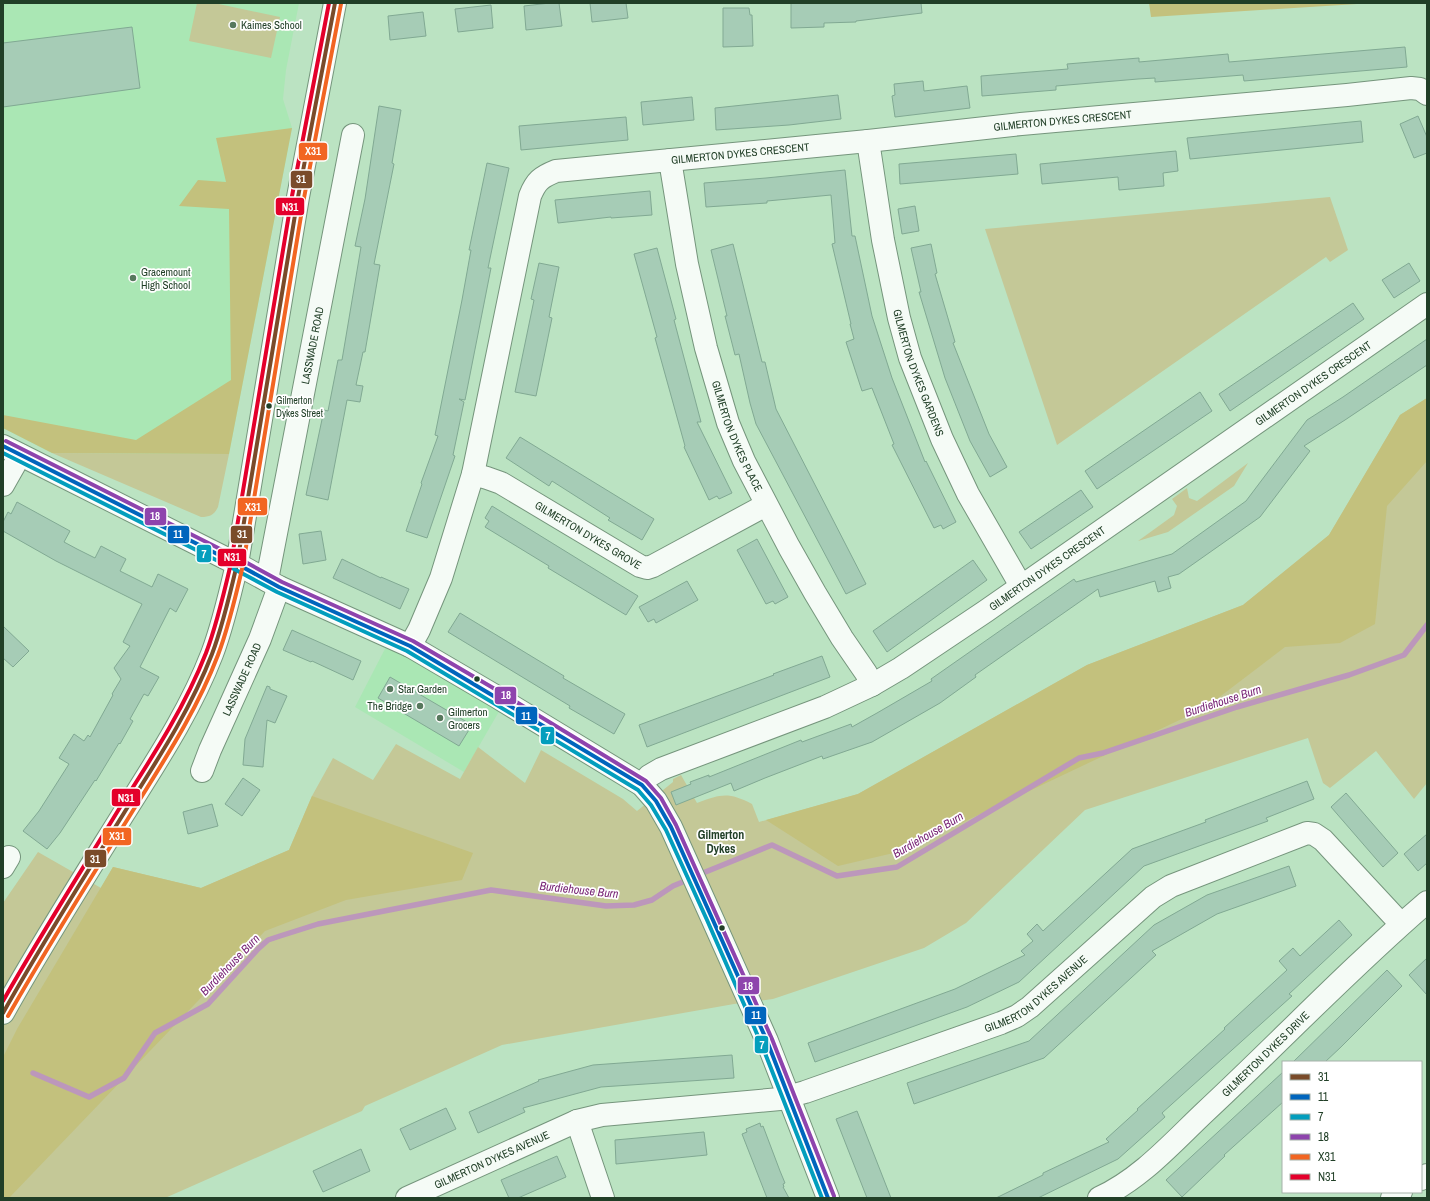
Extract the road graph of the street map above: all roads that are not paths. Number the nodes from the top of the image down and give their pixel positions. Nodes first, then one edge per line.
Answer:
1 (335, 3) edge
2 (1427, 94) edge
3 (353, 134) dead end
4 (868, 141) junction
5 (670, 160) junction
6 (1427, 304) edge
7 (11, 451) edge
8 (473, 474) junction
9 (3, 485) edge
10 (766, 505) junction
11 (237, 564) junction
12 (273, 584) junction
13 (1022, 586) junction
14 (410, 646) junction
15 (872, 685) junction
16 (202, 771) dead end
17 (642, 785) junction
18 (1427, 902) edge
19 (1401, 924) junction
20 (3, 1013) edge
21 (789, 1096) junction
22 (577, 1121) junction
23 (407, 1198) edge
24 (603, 1198) edge
25 (828, 1198) edge
26 (1099, 1198) edge

1 - 11 street
2 - 4 street, GILMERTON DYKES CRESCENT
3 - 12 street, LASSWADE ROAD
4 - 5 street, GILMERTON DYKES CRESCENT
4 - 13 street, GILMERTON DYKES GARDENS
5 - 8 street, GILMERTON DYKES CRESCENT
5 - 10 street, GILMERTON DYKES PLACE
6 - 13 street, GILMERTON DYKES CRESCENT
7 - 9 street
7 - 11 street
8 - 10 street, GILMERTON DYKES GROVE
8 - 14 street, GILMERTON DYKES CRESCENT
10 - 15 street, GILMERTON DYKES PLACE
11 - 12 street
11 - 20 street
12 - 14 street
12 - 16 street, LASSWADE ROAD
13 - 15 street, GILMERTON DYKES CRESCENT
14 - 17 street
15 - 17 street, GILMERTON DYKES CRESCENT
17 - 21 street
18 - 19 street, GILMERTON DYKES DRIVE
19 - 21 street, GILMERTON DYKES AVENUE
19 - 26 street, GILMERTON DYKES DRIVE
21 - 22 street, GILMERTON DYKES AVENUE
21 - 25 street
22 - 23 street, GILMERTON DYKES AVENUE
22 - 24 street

